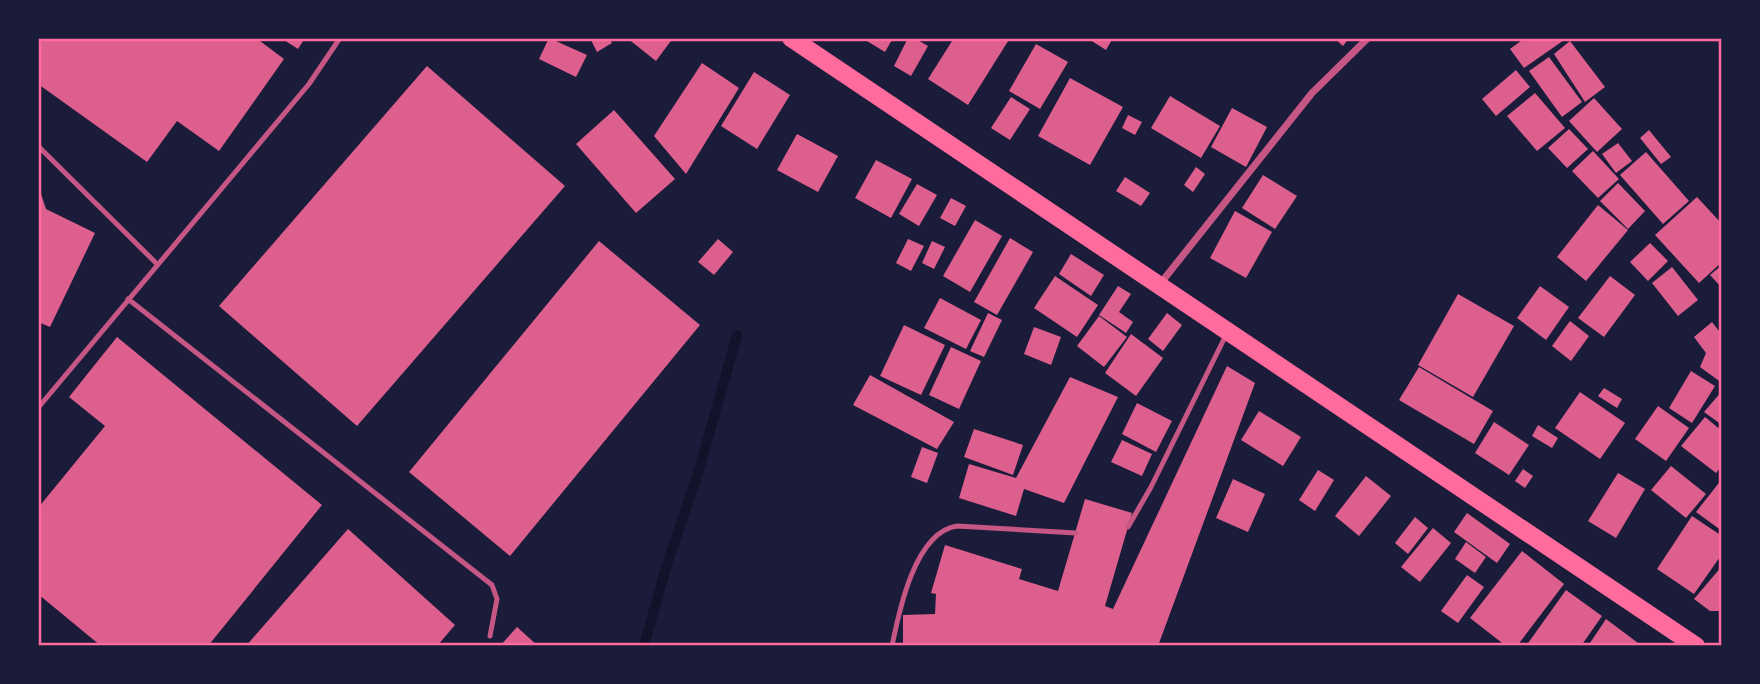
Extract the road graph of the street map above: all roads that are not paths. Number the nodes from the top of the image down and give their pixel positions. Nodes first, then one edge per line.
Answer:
1 (340, 38) edge
2 (791, 38) edge
3 (1368, 38) edge
4 (38, 146) edge
5 (157, 264) junction
6 (1160, 285) junction
7 (128, 299) junction
8 (1228, 330) junction
9 (38, 408) edge
10 (1128, 527) dead end
11 (1076, 533) dead end
12 (490, 636) dead end
13 (892, 646) edge
14 (1696, 646) edge

1 - 5 lane
2 - 6 main road
3 - 6 street
4 - 5 lane
5 - 7 lane
6 - 8 main road
7 - 9 lane
7 - 12 lane
8 - 10 lane
8 - 14 main road
11 - 13 lane

